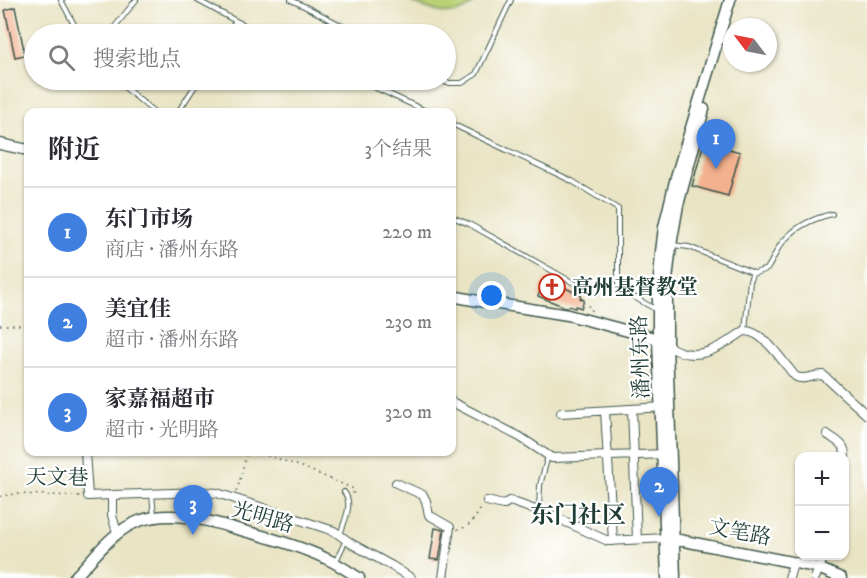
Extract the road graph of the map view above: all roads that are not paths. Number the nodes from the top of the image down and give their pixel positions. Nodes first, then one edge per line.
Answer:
1 (61, 0) edge
2 (136, 0) edge
3 (197, 0) edge
4 (291, 0) edge
5 (511, 0) edge
6 (730, 0) edge
7 (737, 0) edge
8 (236, 21) junction
9 (74, 24) edge
10 (117, 24) edge
11 (234, 24) edge
12 (242, 24) edge
13 (339, 24) edge
14 (456, 83) edge
15 (128, 90) edge
16 (192, 90) edge
17 (381, 90) edge
18 (149, 108) edge
19 (181, 108) edge
20 (419, 108) edge
21 (456, 126) edge
22 (0, 144) edge
23 (24, 149) edge
24 (832, 214) dead end
25 (456, 219) edge
26 (666, 245) junction
27 (754, 273) junction
28 (618, 288) junction
29 (456, 297) edge
30 (662, 313) junction
31 (745, 330) junction
32 (663, 342) junction
33 (456, 404) edge
34 (665, 407) junction
35 (632, 409) junction
36 (605, 411) junction
37 (561, 413) dead end
38 (867, 415) edge
39 (827, 434) dead end
40 (846, 452) edge
41 (667, 454) junction
42 (633, 455) junction
43 (85, 456) edge
44 (548, 456) junction
45 (608, 456) junction
46 (396, 483) dead end
47 (344, 492) dead end
48 (152, 493) junction
49 (112, 495) junction
50 (487, 501) road end
51 (538, 511) junction
52 (154, 517) junction
53 (117, 533) junction
54 (343, 538) junction
55 (670, 539) junction
56 (637, 540) junction
57 (612, 541) junction
58 (335, 563) junction
59 (793, 563) junction
60 (817, 573) edge
61 (74, 578) edge
62 (359, 578) edge
63 (411, 578) edge
64 (442, 578) edge
65 (667, 578) edge
66 (675, 578) edge
67 (789, 578) edge
68 (841, 578) edge

1 - 9 lane
2 - 10 lane
3 - 8 lane
4 - 13 lane
5 - 14 lane
6 - 26 main road, 潘州东路
7 - 26 main road, 潘州东路
8 - 11 lane
8 - 12 lane
15 - 18 lane
16 - 19 lane
17 - 20 lane
21 - 28 lane
22 - 23 main road
24 - 27 lane
25 - 28 lane
26 - 27 lane
26 - 30 main road, 潘州东路
27 - 31 lane
28 - 30 lane
29 - 32 main road
30 - 32 main road, 潘州东路
31 - 32 street
31 - 38 street
32 - 34 main road, 潘州东路
33 - 44 street
34 - 35 street
34 - 41 main road, 潘州东路
35 - 36 street
35 - 42 street
36 - 37 street
36 - 45 street
39 - 40 street
41 - 42 street
41 - 55 main road, 潘州东路
42 - 45 street
42 - 56 street
43 - 49 street, 天文巷
44 - 45 street
44 - 51 lane
45 - 57 street
46 - 64 street
47 - 54 lane
48 - 49 street
48 - 52 lane
48 - 54 street
49 - 53 street, 天文巷
50 - 51 street
51 - 57 street
52 - 53 main road, 光明路
52 - 58 main road, 光明路
53 - 61 main road, 光明路
54 - 58 lane
54 - 63 street
55 - 56 street
55 - 59 main road, 文笔路
55 - 65 main road, 潘州东路
55 - 66 main road, 潘州东路
56 - 57 street
58 - 62 main road, 光明路
59 - 60 main road, 文笔路
59 - 67 street
60 - 68 main road, 文笔路

